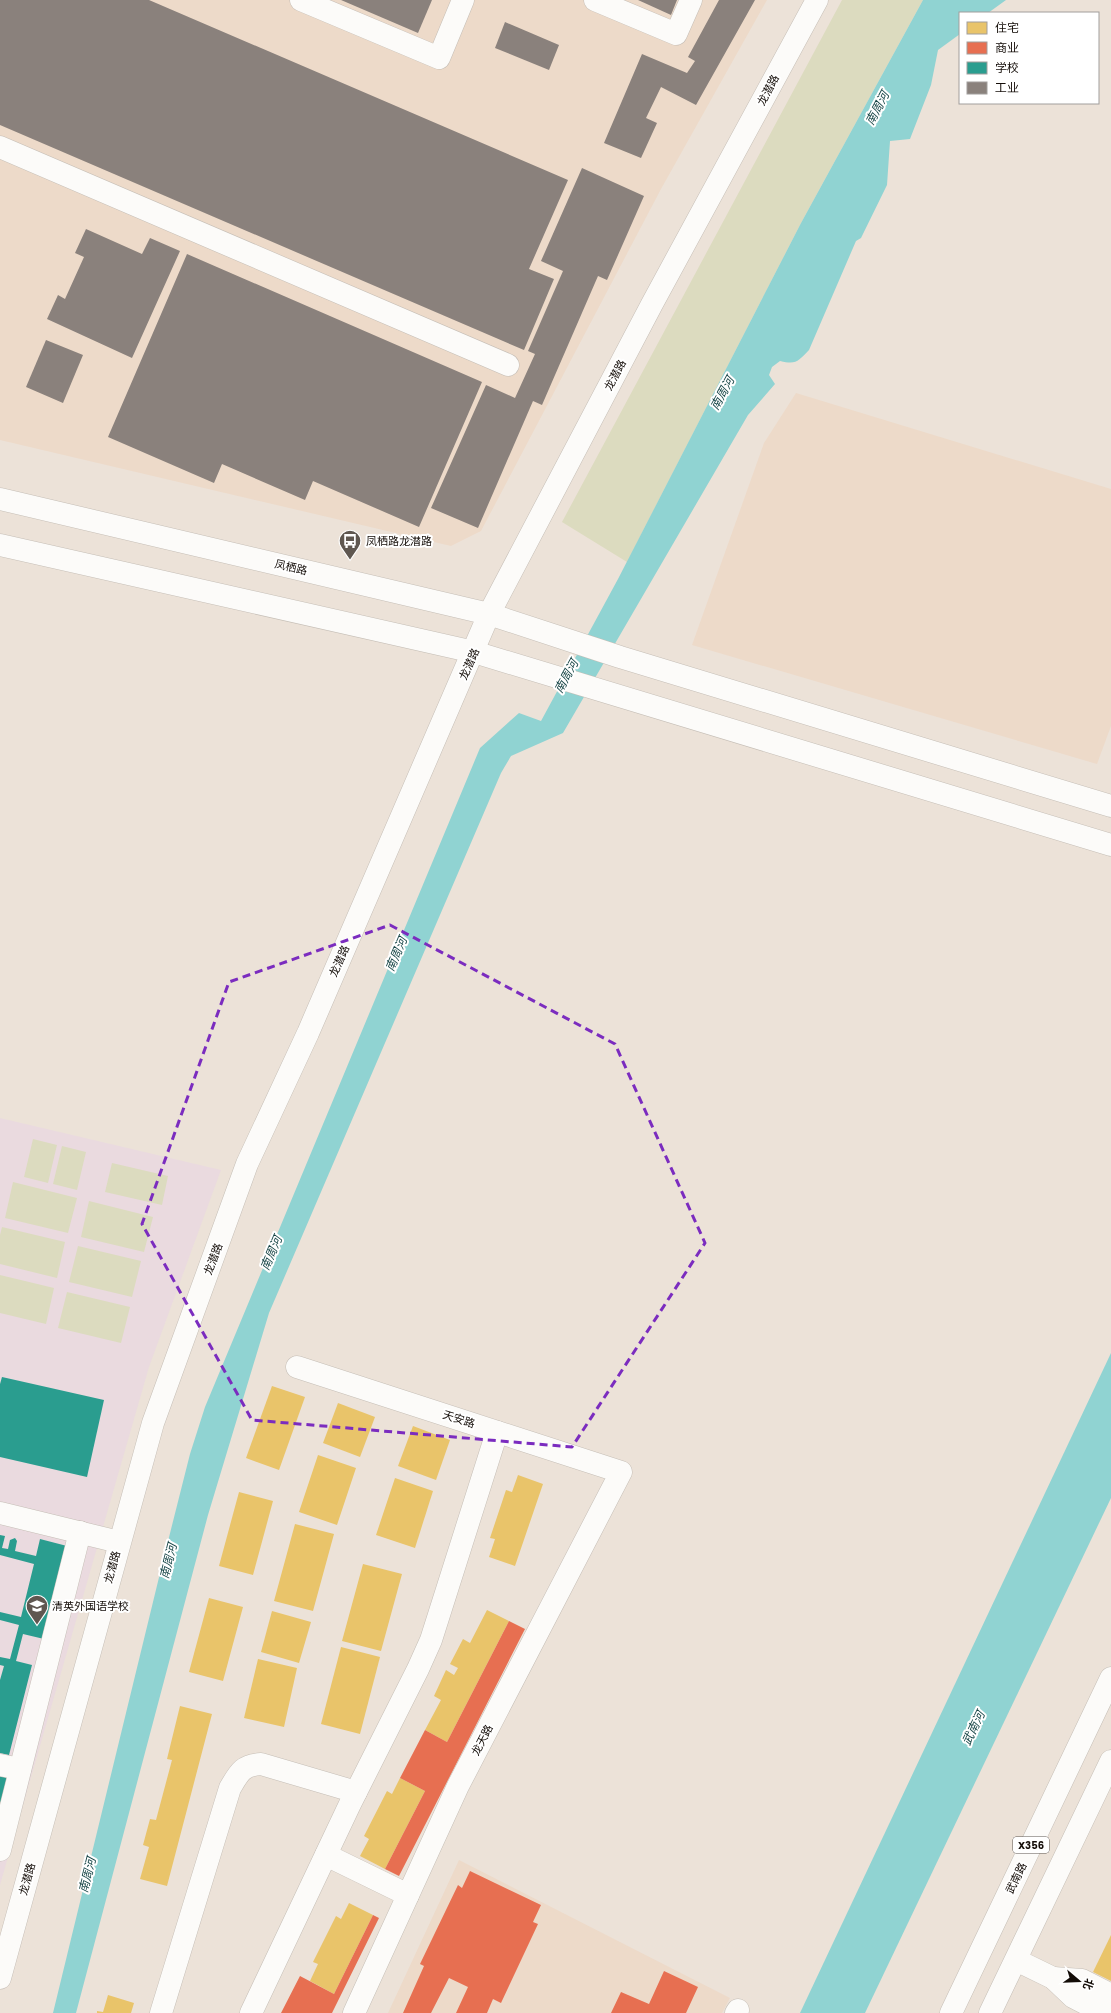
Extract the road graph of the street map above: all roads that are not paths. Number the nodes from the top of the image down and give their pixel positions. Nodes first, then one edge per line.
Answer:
1 (463, 0) edge
2 (691, 0) edge
3 (817, 0) edge
4 (305, 1) edge
5 (598, 1) edge
6 (0, 147) edge
7 (508, 365) dead end
8 (0, 499) edge
9 (0, 545) edge
10 (489, 614) junction
11 (474, 652) junction
12 (1111, 806) edge
13 (1111, 845) edge
14 (297, 1367) dead end
15 (497, 1432) junction
16 (621, 1472) joint
17 (0, 1513) edge
18 (80, 1532) junction
19 (119, 1542) junction
20 (1111, 1678) edge
21 (1111, 1761) edge
22 (10, 1767) edge
23 (356, 1792) junction
24 (0, 1850) edge
25 (326, 1855) junction
26 (408, 1895) junction
27 (1016, 1960) junction
28 (0, 1978) edge
29 (1053, 1978) junction
30 (1111, 1995) edge
31 (161, 2013) edge
32 (251, 2013) edge
33 (354, 2013) edge
34 (951, 2013) edge
35 (990, 2013) edge
36 (1104, 2013) edge

1 - 4 street
2 - 5 street
3 - 10 street, 龙潜路
6 - 7 street
8 - 10 street, 凤栖路
9 - 11 street
10 - 11 street, 龙潜路
10 - 12 street, 凤栖路
11 - 13 street
11 - 19 street, 龙潜路
14 - 15 street, 天安路
15 - 16 street, 天安路
15 - 23 street
16 - 26 street, 龙天路
17 - 18 street
18 - 19 street
18 - 22 street
19 - 28 street, 龙潜路
20 - 34 street, 武南路 / X356
21 - 27 street, X356
22 - 24 street
23 - 25 street
23 - 31 street
25 - 26 street
25 - 32 street
26 - 33 street, 龙天路
27 - 29 street
27 - 35 street, X356
29 - 30 street
29 - 36 street

